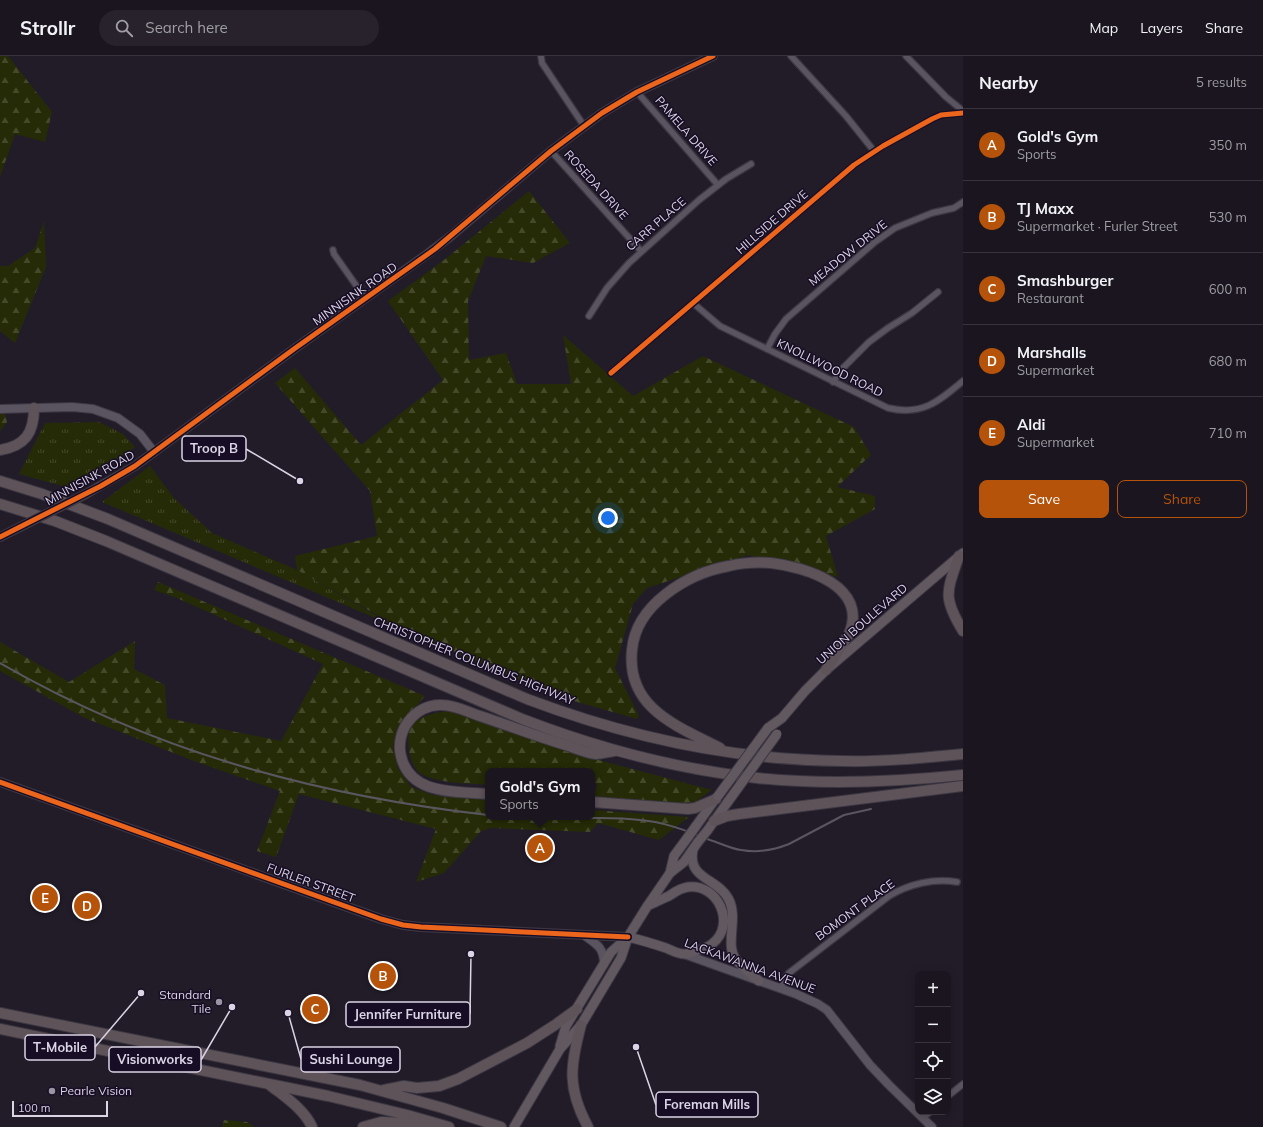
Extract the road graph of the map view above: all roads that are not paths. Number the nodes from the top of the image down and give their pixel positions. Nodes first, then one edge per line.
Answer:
1 (541, 56) edge
2 (713, 56) edge
3 (791, 56) edge
4 (906, 56) edge
5 (637, 92) junction
6 (963, 112) edge
7 (584, 126) junction
8 (551, 151) junction
9 (874, 152) junction
10 (751, 164) dead end
11 (718, 185) junction
12 (963, 203) edge
13 (333, 250) dead end
14 (641, 251) junction
15 (938, 292) dead end
16 (365, 298) junction
17 (693, 303) junction
18 (589, 316) dead end
19 (767, 350) junction
20 (610, 373) dead end
21 (963, 381) edge
22 (834, 382) junction
23 (34, 408) junction
24 (0, 409) edge
25 (0, 450) edge
26 (154, 452) junction
27 (0, 481) edge
28 (0, 504) edge
29 (0, 538) edge
30 (961, 555) edge
31 (963, 631) edge
32 (826, 670) junction
33 (782, 718) junction
34 (616, 750) junction
35 (729, 752) junction
36 (963, 754) edge
37 (963, 775) edge
38 (0, 782) edge
39 (963, 786) edge
40 (485, 794) edge
41 (717, 798) junction
42 (595, 802) edge
43 (714, 821) junction
44 (696, 845) junction
45 (670, 873) junction
46 (957, 882) dead end
47 (648, 905) junction
48 (584, 935) junction
49 (628, 937) junction
50 (684, 954) junction
51 (604, 964) junction
52 (759, 981) junction
53 (781, 988) junction
54 (577, 1009) junction
55 (0, 1012) edge
56 (581, 1025) junction
57 (0, 1030) edge
58 (560, 1048) junction
59 (269, 1084) junction
60 (963, 1084) edge
61 (381, 1090) junction
62 (951, 1094) edge
63 (926, 1115) edge
64 (923, 1118) junction
65 (446, 1126) edge
66 (312, 1127) edge
67 (363, 1127) edge
68 (501, 1127) edge
69 (514, 1127) edge
70 (588, 1127) edge
71 (932, 1127) edge

1 - 7 street
2 - 5 street, MINNISINK ROAD
3 - 9 street
4 - 6 street
5 - 7 street, MINNISINK ROAD
5 - 11 street, PAMELA DRIVE
6 - 9 street, HILLSIDE DRIVE
7 - 8 street, MINNISINK ROAD
8 - 14 street, ROSEDA DRIVE
8 - 16 street, MINNISINK ROAD
9 - 17 street, HILLSIDE DRIVE
10 - 11 street, CARR PLACE
11 - 14 street, CARR PLACE
12 - 19 street, MEADOW DRIVE
13 - 16 street
14 - 18 street, CARR PLACE
15 - 22 street
16 - 26 street, MINNISINK ROAD
17 - 19 street, KNOLLWOOD ROAD
17 - 20 street, HILLSIDE DRIVE
19 - 22 street, KNOLLWOOD ROAD
21 - 22 street, KNOLLWOOD ROAD
23 - 24 street
23 - 25 highway
23 - 26 street
26 - 29 street, MINNISINK ROAD, bridge
27 - 35 highway, CHRISTOPHER COLUMBUS HIGHWAY
28 - 34 highway
30 - 31 highway
30 - 32 main road, UNION BOULEVARD
32 - 33 main road, UNION BOULEVARD
32 - 35 highway
33 - 41 main road, UNION BOULEVARD, bridge
33 - 43 main road, UNION BOULEVARD, bridge
34 - 37 highway
34 - 40 highway
35 - 36 highway, CHRISTOPHER COLUMBUS HIGHWAY
38 - 48 street, FURLER STREET
39 - 43 highway
41 - 42 highway
41 - 45 main road, UNION BOULEVARD, bridge
43 - 44 main road, UNION BOULEVARD, bridge
44 - 45 main road, UNION BOULEVARD
44 - 52 main road
45 - 47 main road, UNION BOULEVARD
46 - 53 street, BOMONT PLACE
47 - 49 main road, UNION BOULEVARD
47 - 50 main road
48 - 49 street, FURLER STREET
48 - 51 street
49 - 50 main road, LACKAWANNA AVENUE
49 - 51 main road, UNION BOULEVARD
49 - 56 main road, UNION BOULEVARD
50 - 52 street, LACKAWANNA AVENUE
51 - 54 main road, UNION BOULEVARD
52 - 53 street, LACKAWANNA AVENUE
53 - 64 street, LACKAWANNA AVENUE
54 - 58 main road, UNION BOULEVARD
54 - 61 highway
55 - 61 highway
56 - 58 main road, UNION BOULEVARD
56 - 70 highway
57 - 59 highway
58 - 69 main road, UNION BOULEVARD
59 - 65 highway
59 - 66 highway
60 - 62 street
61 - 68 highway
63 - 64 street
64 - 71 street, LACKAWANNA AVENUE
65 - 67 highway

